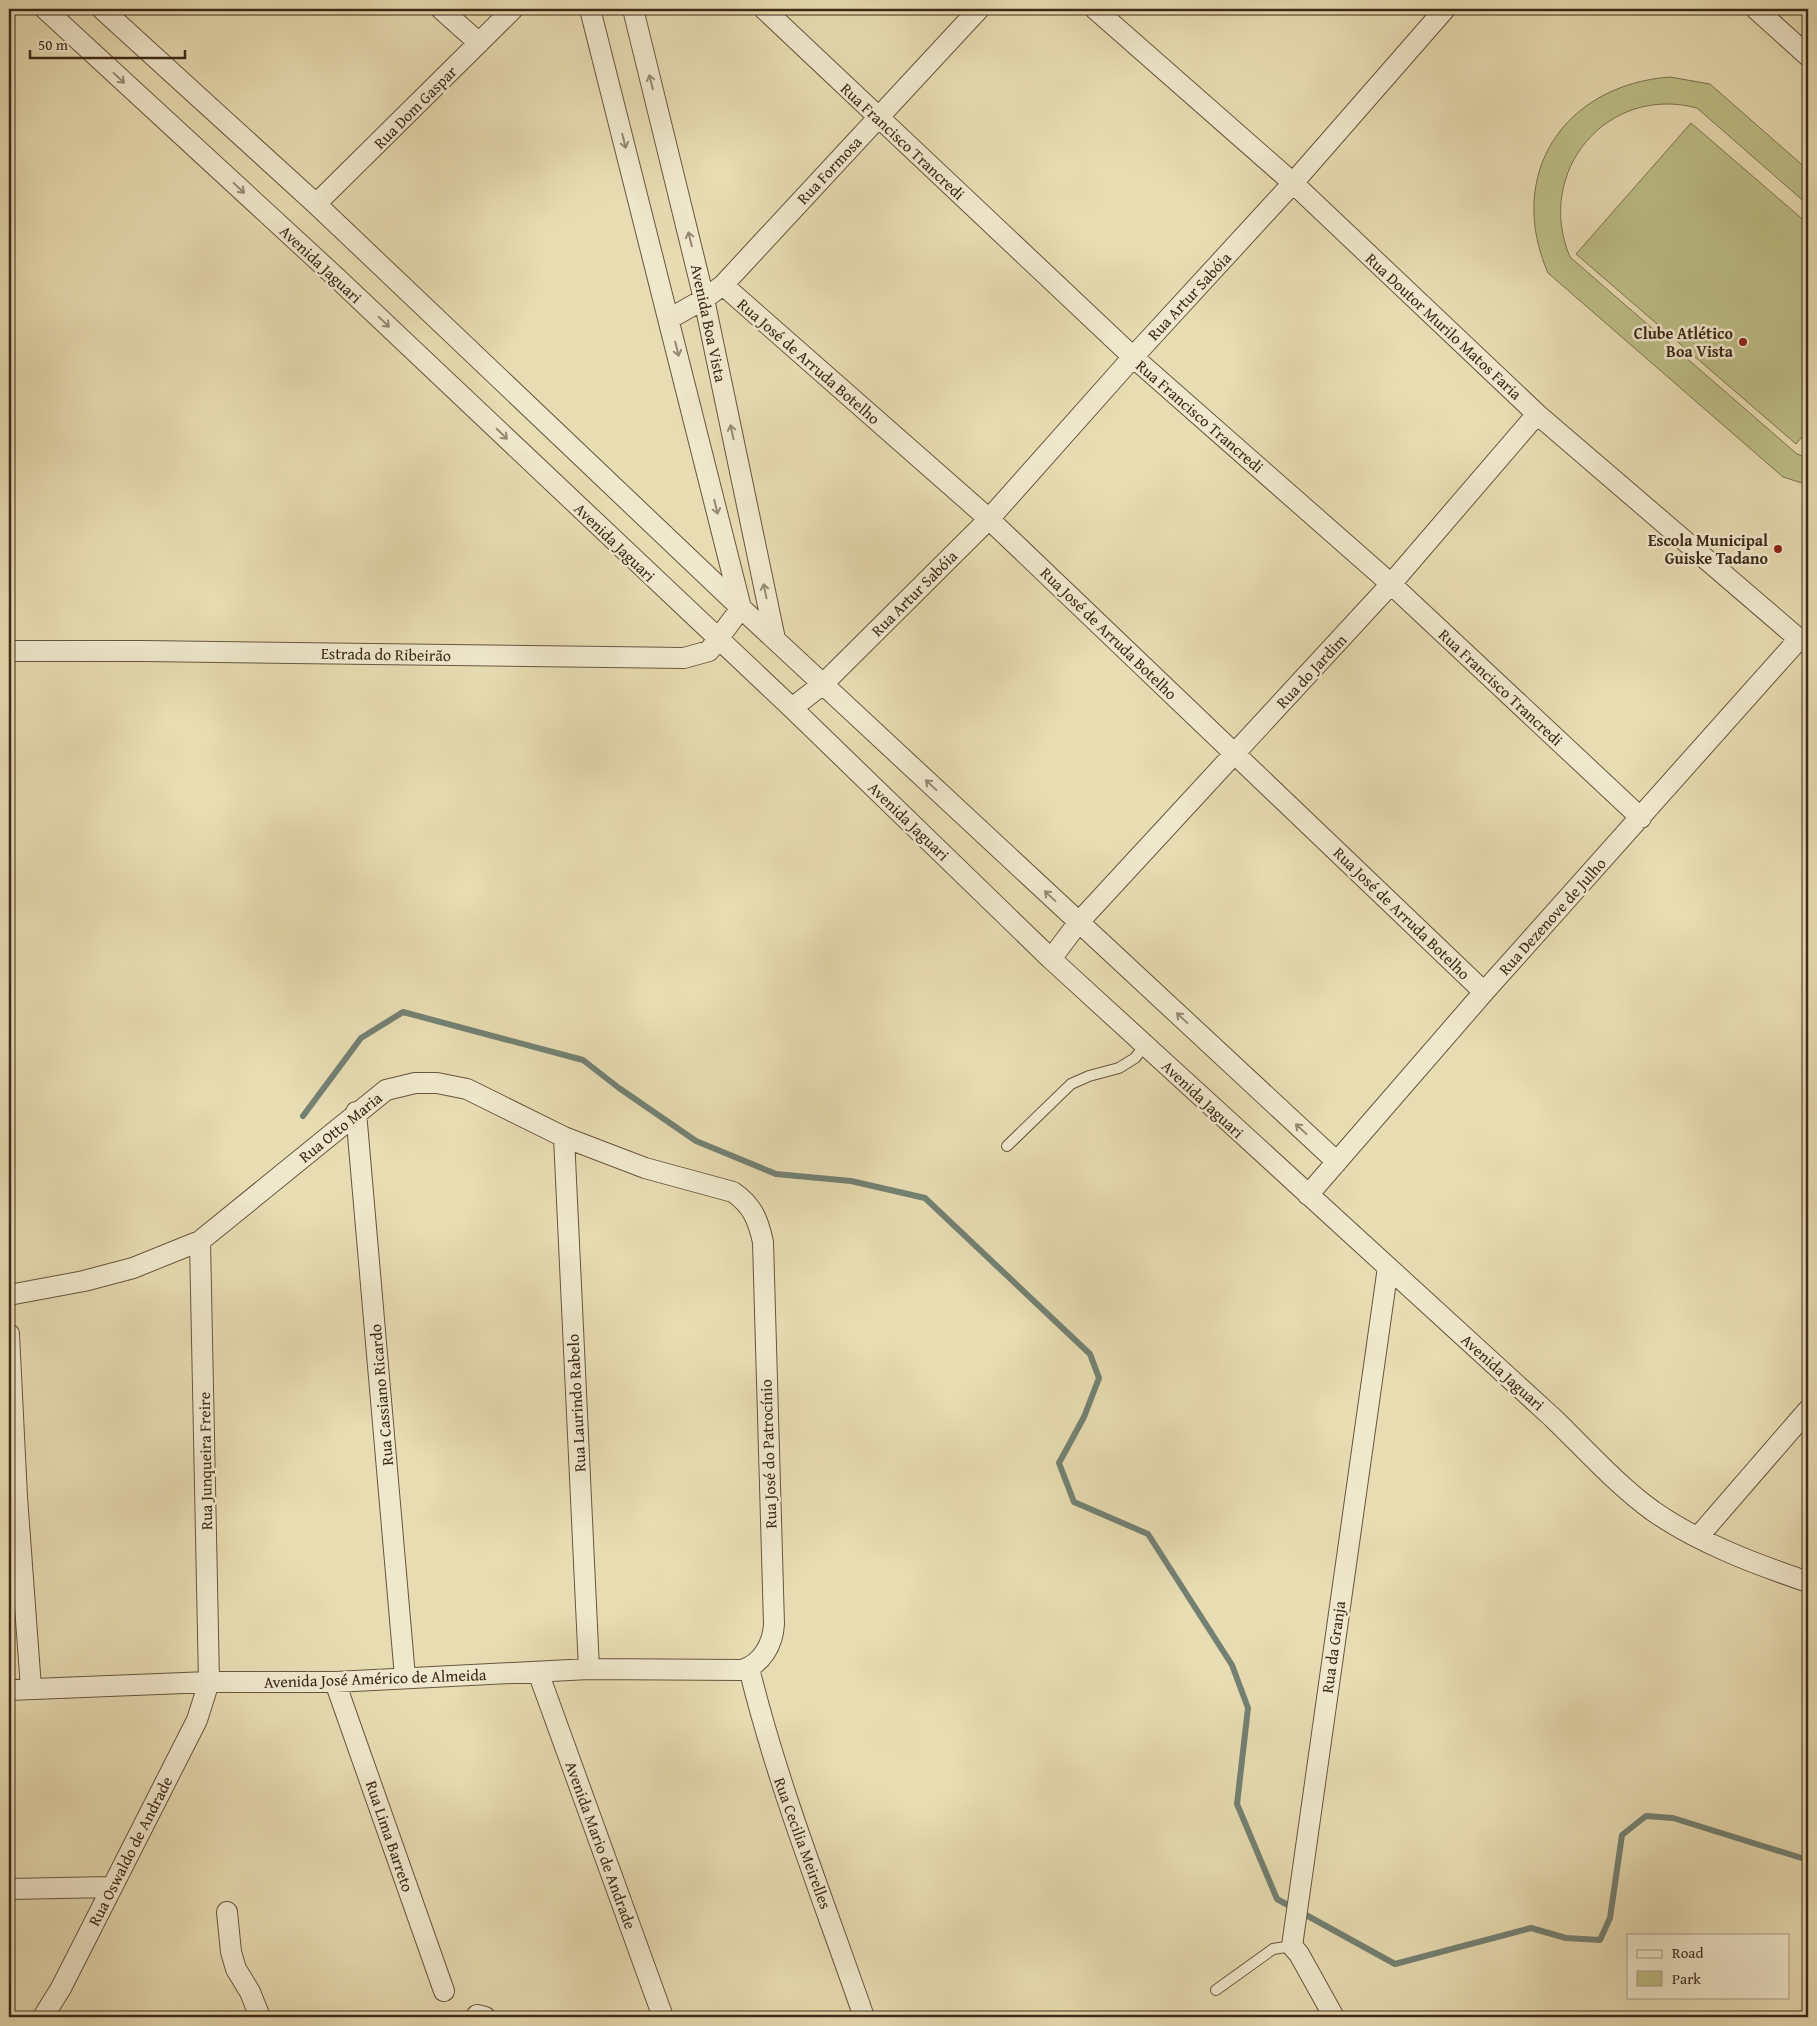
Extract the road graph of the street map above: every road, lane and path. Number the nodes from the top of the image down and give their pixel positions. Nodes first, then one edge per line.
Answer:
1 (45, 9) edge
2 (102, 9) edge
3 (441, 9) edge
4 (513, 9) edge
5 (590, 9) edge
6 (633, 9) edge
7 (764, 9) edge
8 (979, 9) edge
9 (1095, 9) edge
10 (1756, 9) edge
11 (1436, 12) edge
12 (479, 43) junction
13 (1808, 56) edge
14 (877, 118) junction
15 (1293, 183) junction
16 (316, 204) junction
17 (723, 285) junction
18 (704, 299) junction
19 (669, 319) junction
20 (1133, 357) junction
21 (1537, 414) junction
22 (989, 519) junction
23 (1391, 584) junction
24 (741, 608) junction
25 (1804, 638) edge
26 (775, 639) junction
27 (718, 640) junction
28 (9, 651) edge
29 (822, 684) junction
30 (792, 708) junction
31 (1235, 753) junction
32 (1641, 818) junction
33 (1078, 923) junction
34 (1051, 959) junction
35 (1484, 992) junction
36 (1145, 1045) junction
37 (356, 1112) junction
38 (564, 1136) junction
39 (1007, 1146) dead end
40 (1337, 1162) junction
41 (1308, 1195) junction
42 (759, 1224) joint
43 (200, 1241) junction
44 (1388, 1267) junction
45 (9, 1295) edge
46 (9, 1334) edge
47 (1808, 1410) edge
48 (13, 1497) edge
49 (1698, 1537) junction
50 (1808, 1582) edge
51 (589, 1669) junction
52 (745, 1669) junction
53 (538, 1672) junction
54 (405, 1677) junction
55 (209, 1682) junction
56 (335, 1682) junction
57 (31, 1688) junction
58 (9, 1690) edge
59 (111, 1887) junction
60 (9, 1889) edge
61 (227, 1912) dead end
62 (1293, 1941) junction
63 (444, 1990) dead end
64 (1216, 1990) dead end
65 (43, 2017) edge
66 (260, 2017) edge
67 (664, 2017) edge
68 (864, 2017) edge
69 (1334, 2017) edge

1 -> 27 street, Avenida Jaguari
2 - 16 street
3 - 12 street
4 - 12 street, Rua Dom Gaspar
5 -> 19 street
18 -> 6 street, Avenida Boa Vista
7 - 14 street, Rua Francisco Trancredi
8 - 14 street, Rua Formosa
9 - 15 street, Rua Doutor Murilo Matos Faria
10 - 13 street
11 - 15 street, Rua Artur Sabóia
12 - 16 street, Rua Dom Gaspar
14 - 17 street, Rua Formosa
14 - 20 street, Rua Francisco Trancredi
15 - 20 street, Rua Artur Sabóia
15 - 21 street, Rua Doutor Murilo Matos Faria
16 - 24 street
17 - 18 street, Rua Formosa
17 - 22 street, Rua José de Arruda Botelho
18 - 19 street, Rua Formosa
26 -> 18 street, Avenida Boa Vista
19 -> 24 street
20 - 22 street, Rua Artur Sabóia
20 - 23 street, Rua Francisco Trancredi
21 - 23 street, Rua do Jardim
21 - 25 street, Rua Doutor Murilo Matos Faria
22 - 29 street, Rua Artur Sabóia
22 - 31 street, Rua José de Arruda Botelho
23 - 31 street, Rua do Jardim
23 - 32 street, Rua Francisco Trancredi
24 - 26 street
24 - 27 street, Estrada do Ribeirão
25 - 32 street, Rua Dezenove de Julho
26 - 29 street
27 - 28 street, Estrada do Ribeirão
27 - 30 street, Avenida Jaguari
29 - 30 street, Rua Artur Sabóia
33 -> 29 street
30 - 34 street, Avenida Jaguari
31 - 33 street, Rua do Jardim
31 - 35 street, Rua José de Arruda Botelho
32 - 35 street, Rua Dezenove de Julho
33 - 34 street, Rua do Jardim
40 -> 33 street
34 - 36 street, Avenida Jaguari
35 - 40 street, Rua Dezenove de Julho
36 - 39 lane
36 - 41 street, Avenida Jaguari
37 - 38 street, Rua Otto Maria
37 - 43 street, Rua Otto Maria
37 - 54 street, Rua Cassiano Ricardo
38 - 42 street, Rua Otto Maria
38 - 51 street, Rua Laurindo Rabelo
40 - 41 street, Rua Dezenove de Julho
41 - 44 street, Avenida Jaguari
42 - 52 street, Rua José do Patrocínio
43 - 45 street, Rua Otto Maria
43 - 55 street, Rua Junqueira Freire
44 - 49 street, Avenida Jaguari
44 - 62 street, Rua da Granja
46 - 48 street
47 - 49 street
48 - 57 street
49 - 50 street, Avenida Jaguari
51 - 52 street, Avenida José Américo de Almeida
51 - 53 street, Avenida José Américo de Almeida
52 - 68 street, Rua Cecilia Meirelles
53 - 54 street, Avenida José Américo de Almeida
53 - 67 street, Avenida Mario de Andrade
54 - 56 street, Avenida José Américo de Almeida
55 - 56 street, Avenida José Américo de Almeida
55 - 57 street, Avenida José Américo de Almeida
55 - 59 street, Rua Oswaldo de Andrade
56 - 63 street, Rua Lima Barreto
57 - 58 street, Avenida José Américo de Almeida
59 - 60 street
59 - 65 street, Rua Oswaldo de Andrade
61 - 66 street
62 - 64 lane
62 - 69 street

